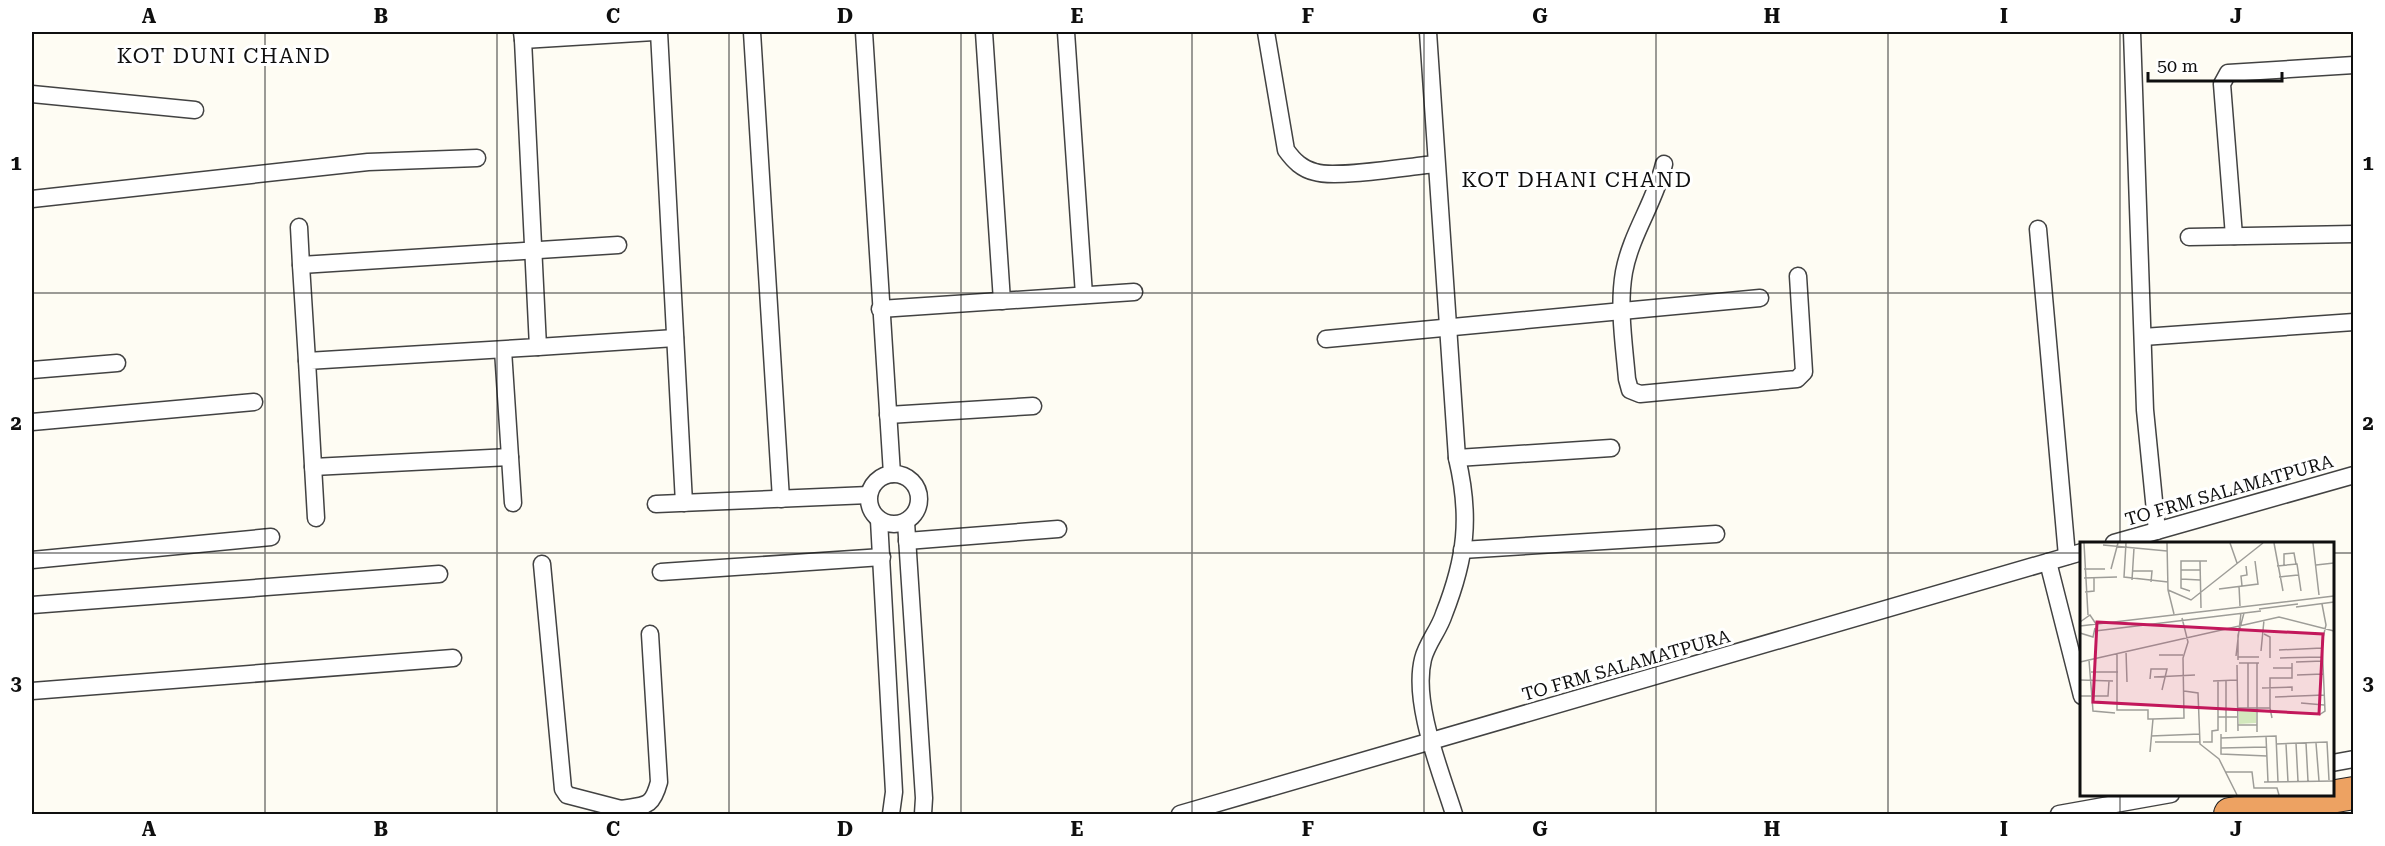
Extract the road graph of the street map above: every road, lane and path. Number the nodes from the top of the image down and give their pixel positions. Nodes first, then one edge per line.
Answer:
1 (654, 32) edge
2 (659, 32) edge
3 (752, 32) edge
4 (864, 32) edge
5 (984, 32) edge
6 (1066, 32) edge
7 (1266, 32) edge
8 (1428, 32) edge
9 (2132, 32) edge
10 (522, 36) edge
11 (2354, 65) edge
12 (32, 94) edge
13 (195, 110) dead end
14 (477, 158) dead end
15 (1436, 164) junction
16 (1664, 164) dead end
17 (32, 199) edge
18 (299, 226) dead end
19 (2038, 229) dead end
20 (2354, 234) edge
21 (2234, 236) junction
22 (2189, 237) dead end
23 (618, 244) dead end
24 (533, 250) junction
25 (301, 265) junction
26 (1798, 276) dead end
27 (1134, 292) dead end
28 (1084, 296) junction
29 (1760, 298) dead end
30 (1002, 301) junction
31 (880, 309) junction
32 (1622, 311) junction
33 (2354, 322) edge
34 (1448, 327) junction
35 (2143, 337) junction
36 (675, 338) junction
37 (1326, 339) dead end
38 (538, 348) junction
39 (503, 350) junction
40 (307, 361) junction
41 (117, 363) dead end
42 (32, 370) edge
43 (255, 402) dead end
44 (1034, 406) dead end
45 (888, 415) junction
46 (32, 422) edge
47 (1611, 448) dead end
48 (510, 457) junction
49 (1457, 458) junction
50 (313, 467) junction
51 (892, 474) junction
52 (2354, 475) edge
53 (869, 495) junction
54 (781, 499) junction
55 (513, 503) dead end
56 (684, 503) junction
57 (656, 504) dead end
58 (316, 518) dead end
59 (879, 520) junction
60 (906, 522) junction
61 (1058, 529) dead end
62 (2157, 531) junction
63 (1716, 534) dead end
64 (271, 537) dead end
65 (908, 541) junction
66 (2118, 542) edge
67 (1462, 550) junction
68 (2075, 554) edge
69 (882, 557) junction
70 (32, 560) edge
71 (2048, 562) junction
72 (542, 564) dead end
73 (660, 572) dead end
74 (439, 574) dead end
75 (32, 605) edge
76 (650, 633) dead end
77 (453, 658) dead end
78 (2080, 688) edge
79 (32, 691) edge
80 (1432, 741) junction
81 (2354, 759) edge
82 (2334, 763) edge
83 (2354, 794) edge
84 (2165, 795) edge
85 (621, 812) edge
86 (891, 814) edge
87 (922, 814) edge
88 (1180, 814) edge
89 (1454, 814) edge
90 (2059, 814) edge
91 (2230, 814) edge

1 - 10 street
2 - 36 street
3 - 54 street
4 - 31 street
5 - 30 street
6 - 28 street
7 - 15 street
8 - 15 street
9 - 35 street
10 - 24 street
11 - 21 street
12 - 13 street
14 - 17 street
15 - 34 street
16 - 32 street
18 - 25 street
19 - 68 street
20 - 21 street
21 - 22 street
23 - 24 street
24 - 25 street
24 - 38 street
25 - 40 street
26 - 32 street
27 - 28 street
28 - 30 street
29 - 32 street
30 - 31 street
31 - 45 street
32 - 34 street
33 - 35 street
34 - 37 street
34 - 49 street
35 - 62 street
36 - 38 street
36 - 56 street
38 - 39 street
39 - 40 street
39 - 48 street
40 - 50 street
41 - 42 street
43 - 46 street
44 - 45 street
45 - 51 street
47 - 49 street
48 - 50 street
48 - 55 street
49 - 67 street
50 - 58 street
51 - 53 street
51 - 60 street
52 - 62 street, TO FRM SALAMATPURA
53 - 54 street
53 - 59 street
54 - 56 street
56 - 57 street
59 - 60 street
59 - 69 street
60 - 65 street
61 - 65 street
62 - 66 street, TO FRM SALAMATPURA
63 - 67 street
64 - 70 street
65 - 87 street
67 - 80 street
68 - 71 street, TO FRM SALAMATPURA
69 - 73 street
69 - 86 street
71 - 78 street
71 - 80 street, TO FRM SALAMATPURA
72 - 85 street
74 - 75 street
76 - 85 street
77 - 79 street
80 - 88 street, TO FRM SALAMATPURA
80 - 89 street
81 - 82 street
83 - 91 highway
84 - 90 street

